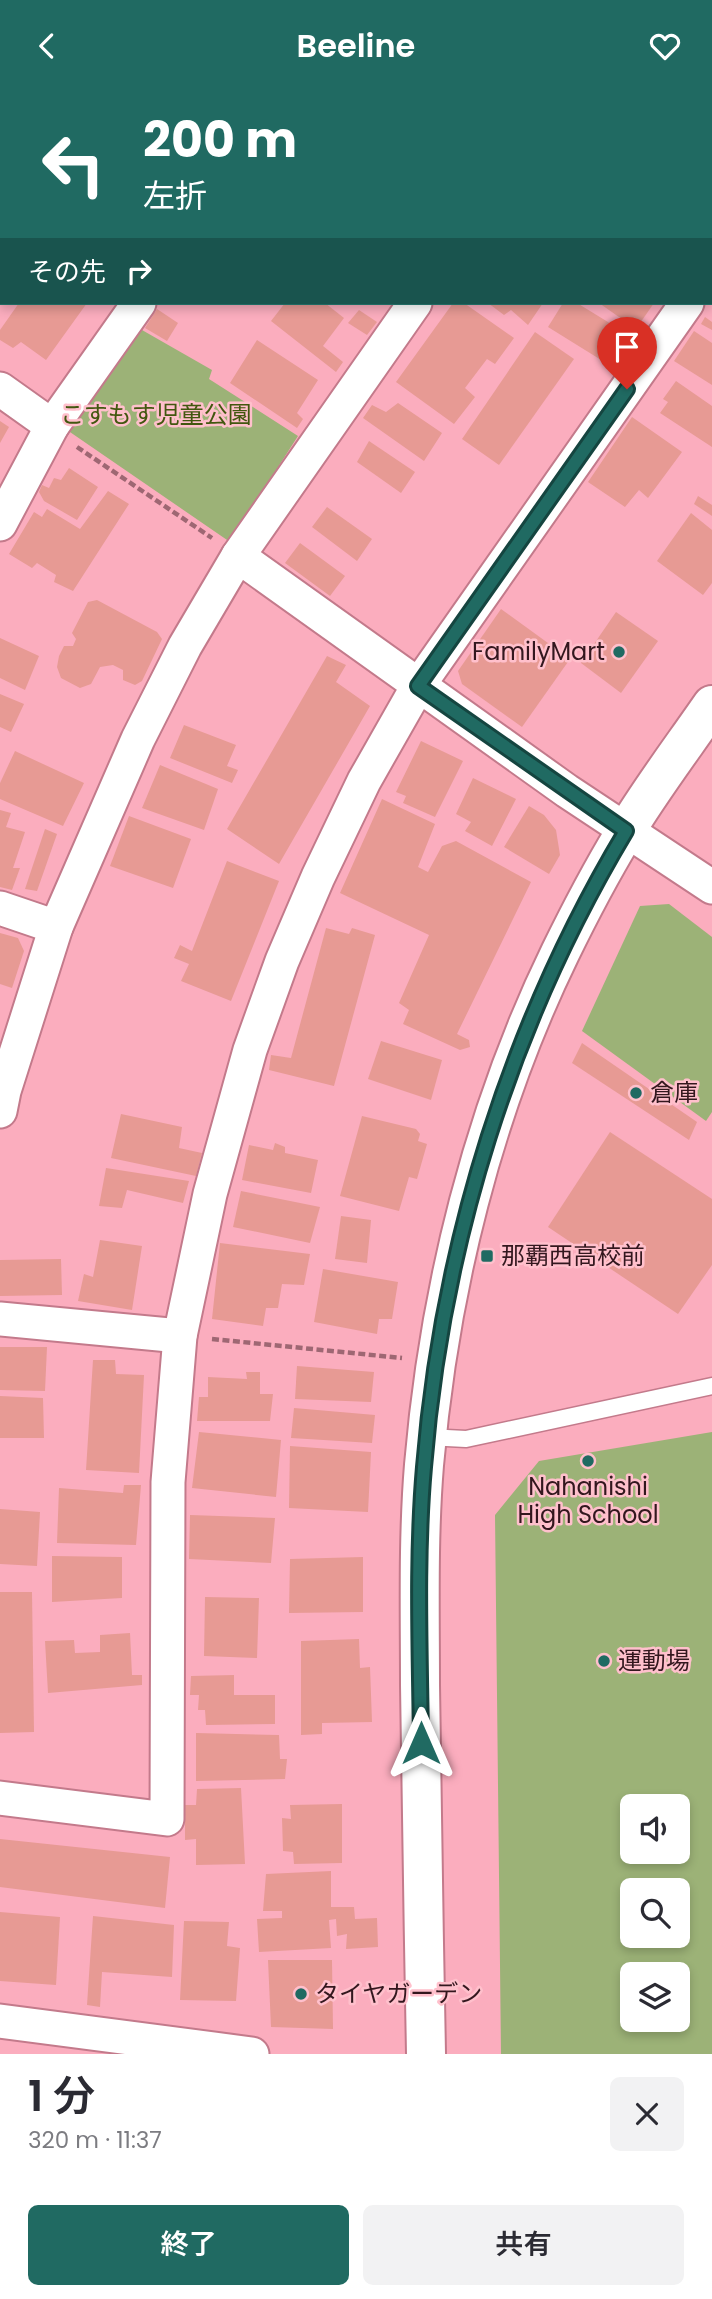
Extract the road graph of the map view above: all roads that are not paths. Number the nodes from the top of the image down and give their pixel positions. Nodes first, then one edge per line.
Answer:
1 (138, 305) edge
2 (414, 305) edge
3 (686, 305) edge
4 (0, 389) edge
5 (52, 426) junction
6 (0, 524) edge
7 (239, 556) junction
8 (418, 686) junction
9 (712, 705) edge
10 (626, 831) junction
11 (712, 887) edge
12 (0, 908) edge
13 (56, 927) junction
14 (0, 1111) edge
15 (0, 1319) edge
16 (180, 1336) junction
17 (712, 1386) edge
18 (427, 1437) junction
19 (0, 1798) edge
20 (0, 2021) edge
21 (176, 2049) edge
22 (252, 2054) edge
23 (426, 2054) edge

1 - 5 street
2 - 7 street
3 - 8 street
4 - 5 street
5 - 6 street
7 - 8 street
7 - 13 street
8 - 10 street
8 - 16 street
9 - 10 street
10 - 11 street
10 - 18 street
12 - 13 street
13 - 14 street
15 - 16 street
16 - 19 street
17 - 18 lane
18 - 23 street
20 - 21 street
21 - 22 street

